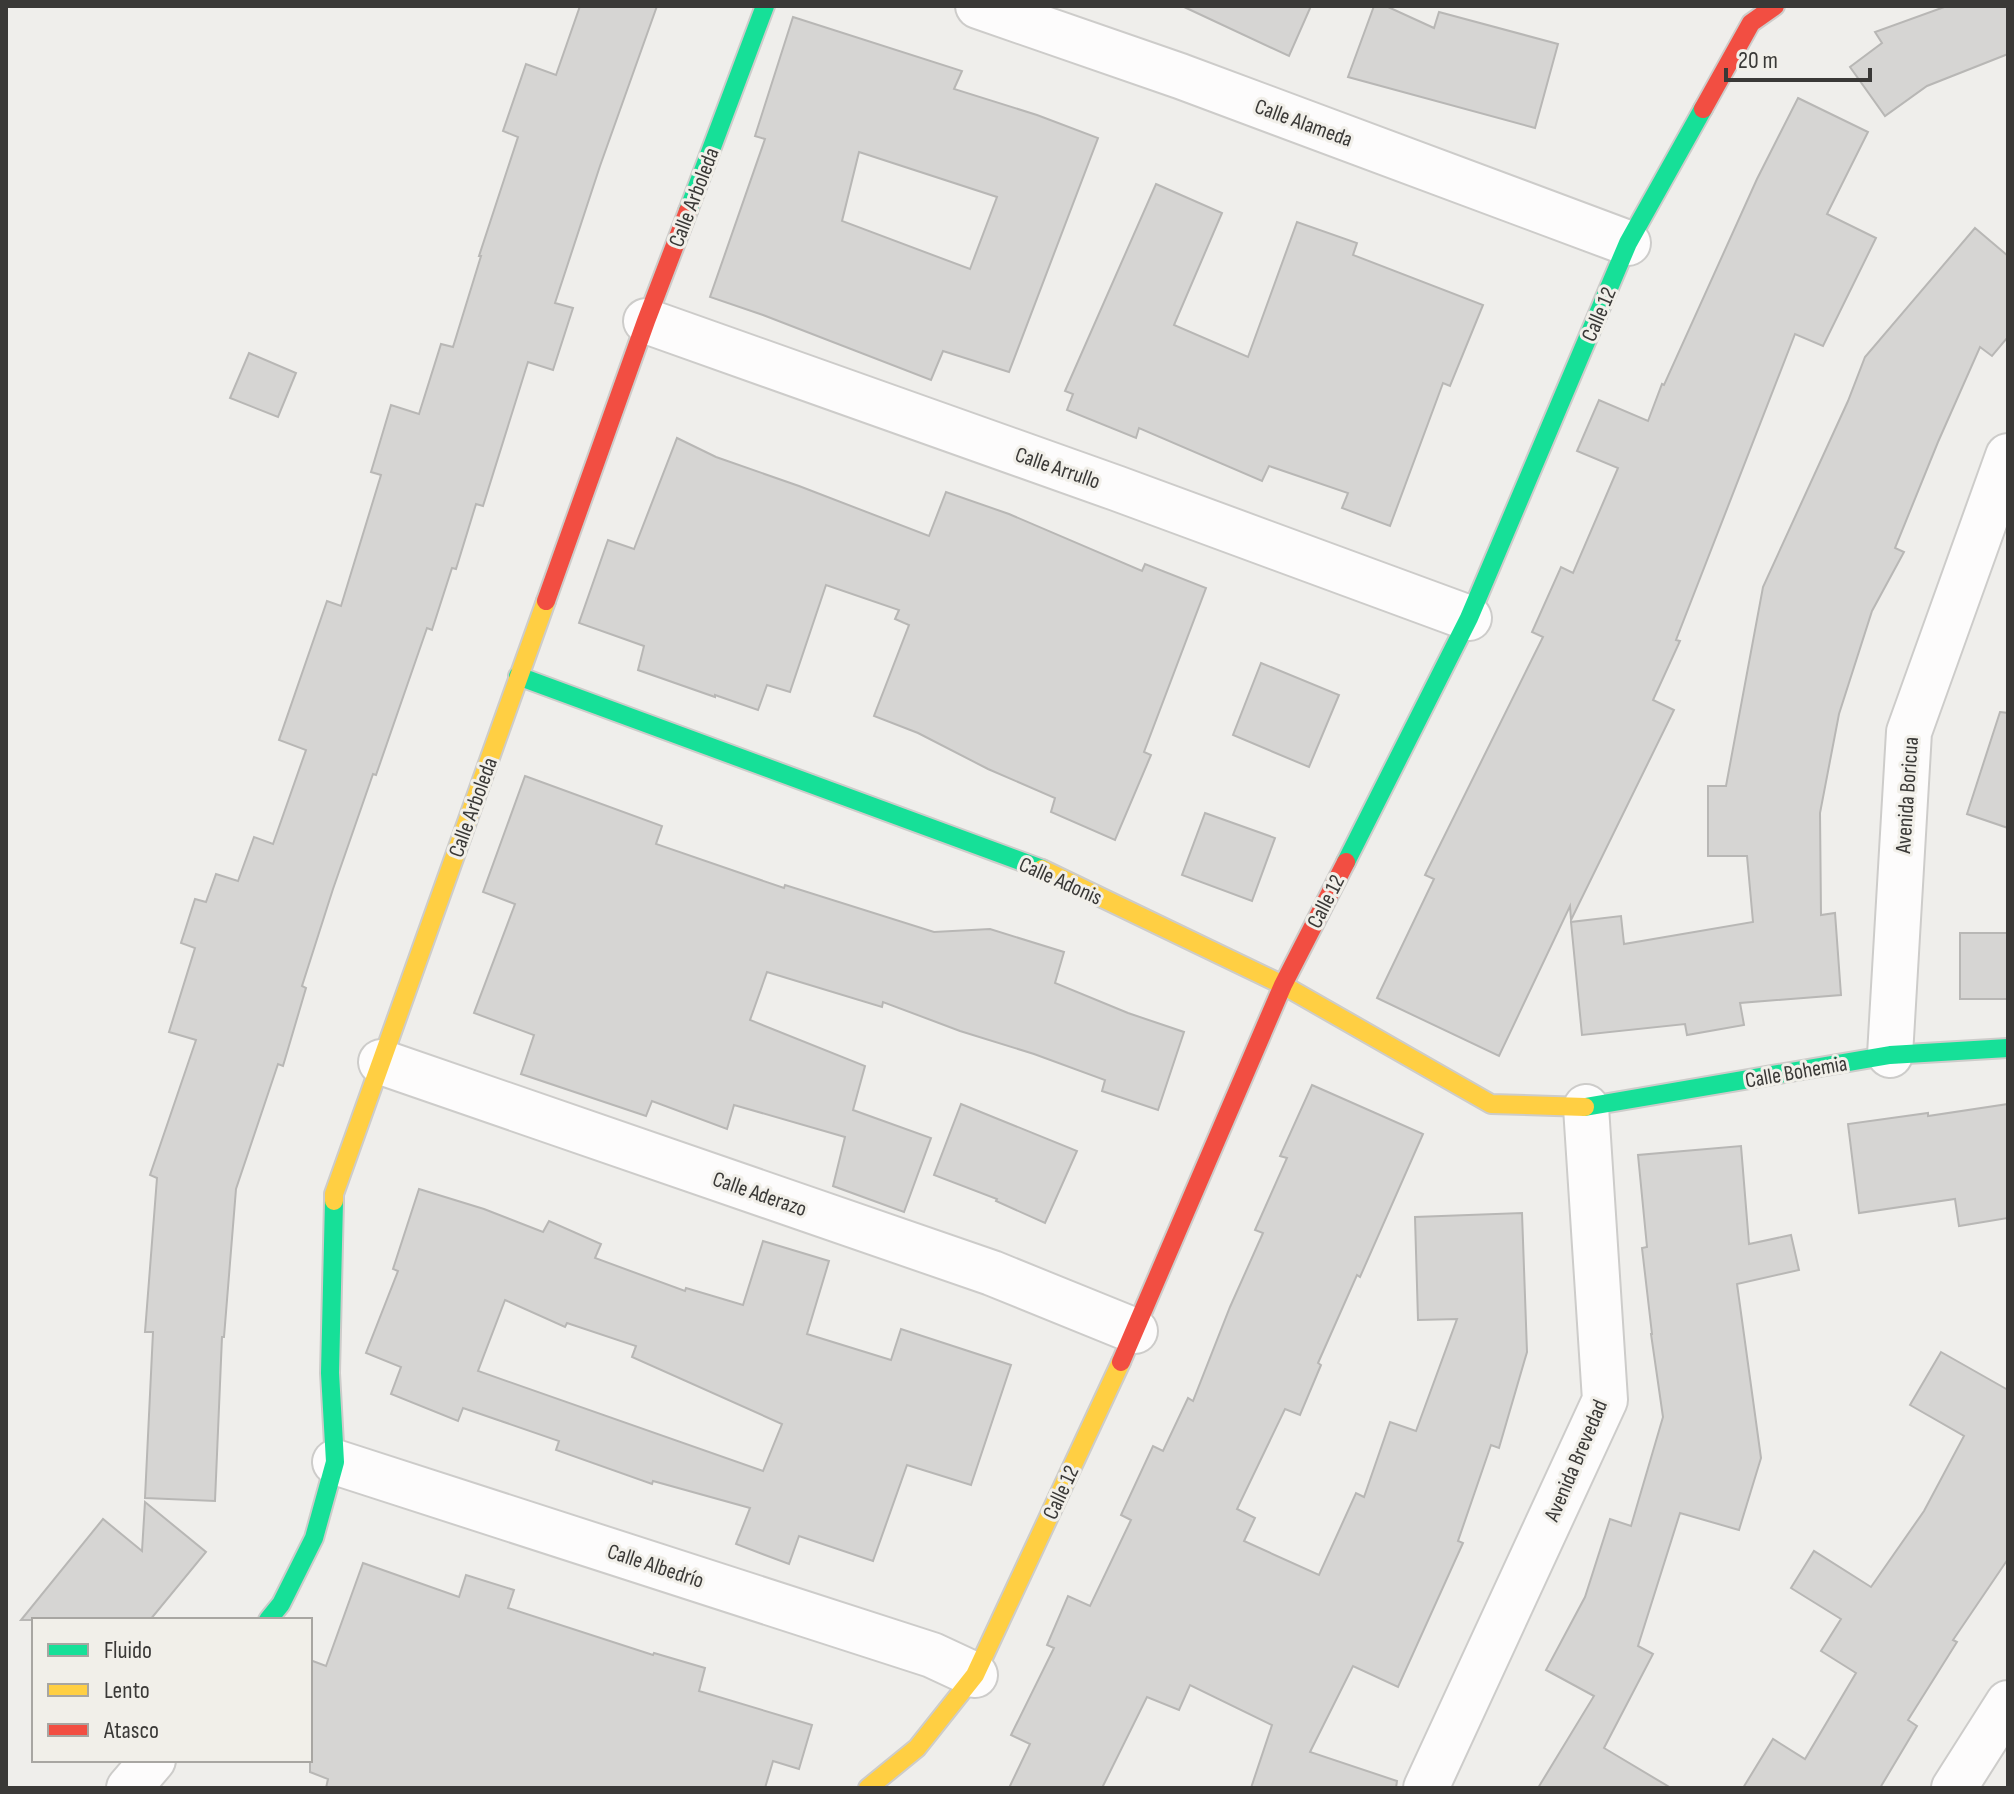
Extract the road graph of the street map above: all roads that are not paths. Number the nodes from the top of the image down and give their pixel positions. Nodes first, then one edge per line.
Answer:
1 (765, 6) edge
2 (978, 6) edge
3 (1775, 6) edge
4 (1628, 243) junction
5 (646, 321) junction
6 (2008, 456) edge
7 (1469, 618) junction
8 (518, 676) junction
9 (1283, 985) junction
10 (2008, 1048) edge
11 (1890, 1055) junction
12 (381, 1062) junction
13 (1586, 1107) junction
14 (1135, 1331) junction
15 (335, 1462) junction
16 (270, 1618) edge
17 (975, 1675) junction
18 (2008, 1703) edge
19 (868, 1788) edge
20 (1426, 1788) edge
21 (1954, 1788) edge

1 - 5 street, Calle Arboleda
2 - 4 street, Calle Alameda
3 - 4 street, Calle 12
4 - 7 street, Calle 12
5 - 7 street, Calle Arrullo
5 - 8 street, Calle Arboleda
6 - 11 street, Avenida Boricua
7 - 9 street, Calle 12
8 - 9 street, Calle Adonis
8 - 12 street, Calle Arboleda
9 - 13 street, Calle Adonis
9 - 14 street, Calle 12
10 - 11 street, Calle Bohemia
11 - 13 street, Calle Bohemia
12 - 14 street, Calle Aderazo
12 - 15 street, Calle Arboleda
13 - 20 street, Avenida Brevedad
14 - 17 street, Calle 12
15 - 16 street, Calle Arboleda
15 - 17 street, Calle Albedrío
17 - 19 street, Calle 12
18 - 21 street

